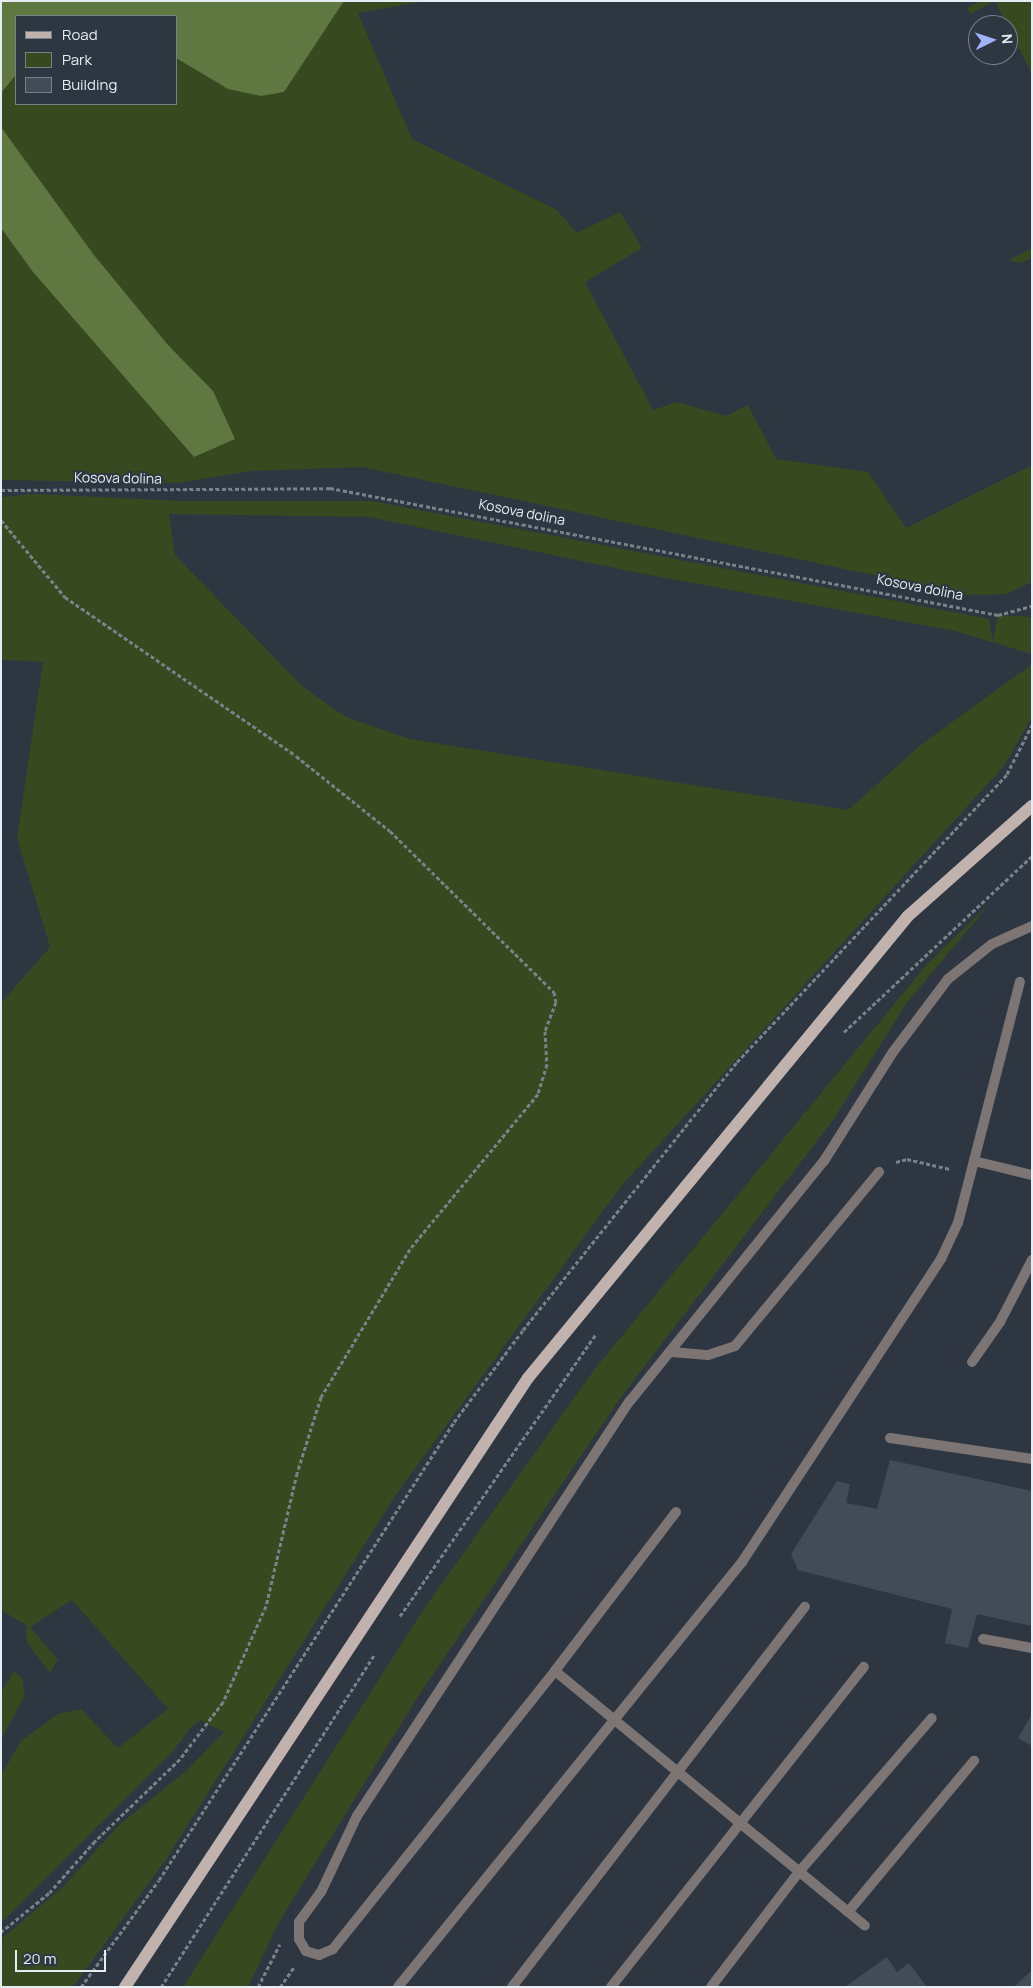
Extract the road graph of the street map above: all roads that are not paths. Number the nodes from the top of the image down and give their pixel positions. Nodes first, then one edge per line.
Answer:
1 (1032, 806) edge
2 (1032, 926) edge
3 (1020, 982) dead end
4 (974, 1162) junction
5 (879, 1172) road end
6 (1032, 1175) edge
7 (1032, 1260) edge
8 (672, 1352) junction
9 (972, 1362) dead end
10 (890, 1438) dead end
11 (1032, 1459) edge
12 (676, 1512) dead end
13 (804, 1607) dead end
14 (983, 1638) dead end
15 (1032, 1648) edge
16 (864, 1667) dead end
17 (555, 1671) junction
18 (932, 1718) dead end
19 (613, 1720) junction
20 (974, 1761) dead end
21 (676, 1772) junction
22 (739, 1823) junction
23 (799, 1872) junction
24 (848, 1912) junction
25 (865, 1926) dead end
26 (125, 1987) edge
27 (398, 1987) edge
28 (512, 1987) edge
29 (611, 1987) edge
30 (711, 1987) edge

1 - 26 main road
2 - 8 lane
3 - 4 lane
4 - 6 lane
4 - 19 lane
5 - 8 lane
7 - 9 lane
8 - 17 lane
10 - 11 lane
12 - 17 lane
13 - 21 lane
14 - 15 lane
16 - 22 lane
17 - 19 lane
18 - 23 lane
19 - 21 lane
19 - 27 lane
20 - 24 lane
21 - 22 lane
21 - 28 lane
22 - 23 lane
22 - 29 lane
23 - 24 lane
23 - 30 lane
24 - 25 lane

